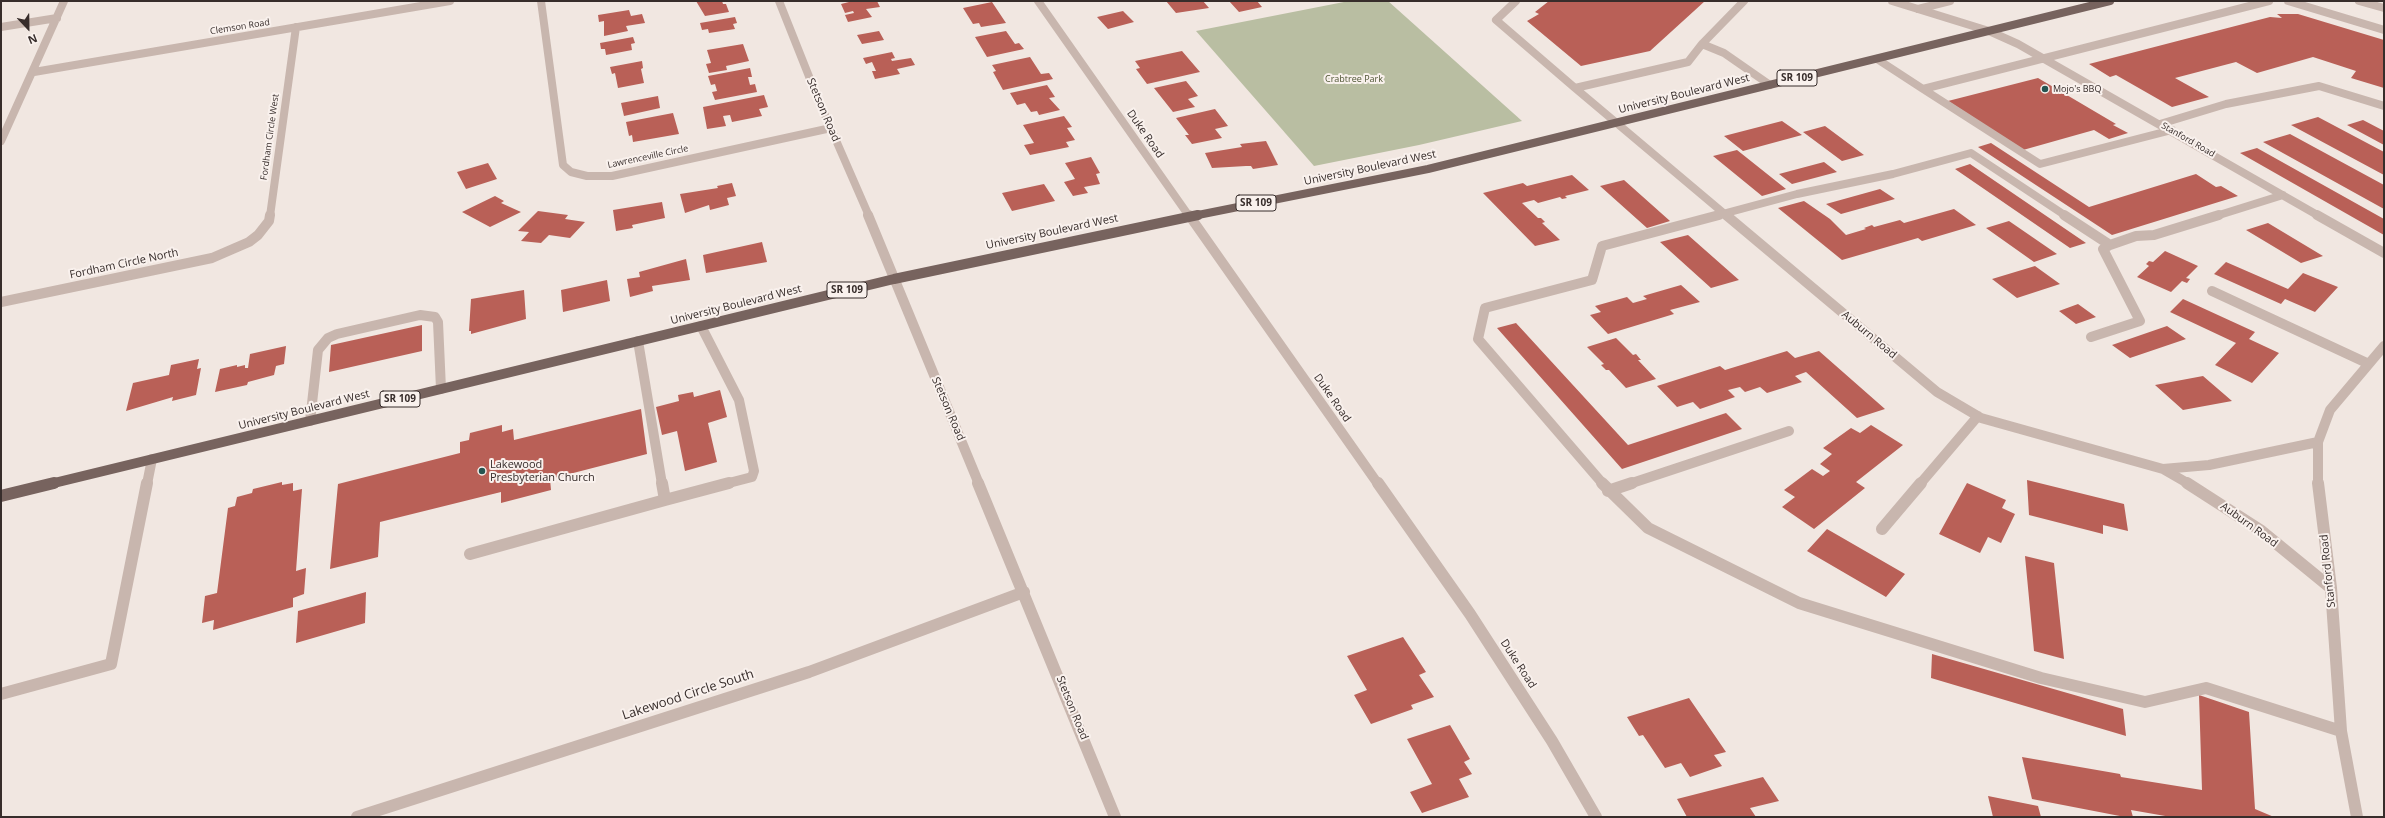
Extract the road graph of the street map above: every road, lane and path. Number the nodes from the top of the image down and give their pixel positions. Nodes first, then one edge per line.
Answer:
1 (64, 1) edge
2 (450, 1) edge
3 (540, 1) edge
4 (779, 1) edge
5 (1516, 1) edge
6 (1744, 1) edge
7 (1892, 1) edge
8 (1950, 1) edge
9 (2110, 1) edge
10 (2269, 1) edge
11 (2288, 1) edge
12 (2359, 1) edge
13 (1042, 2) edge
14 (2095, 2) edge
15 (2384, 8) edge
16 (1918, 9) junction
17 (57, 18) junction
18 (1, 27) edge
19 (296, 27) junction
20 (2384, 30) edge
21 (1989, 31) junction
22 (1702, 44) junction
23 (1877, 59) junction
24 (2045, 59) junction
25 (34, 72) junction
26 (1770, 85) junction
27 (1575, 88) junction
28 (1924, 89) junction
29 (2384, 106) edge
30 (1617, 123) junction
31 (2160, 124) junction
32 (831, 128) junction
33 (2172, 130) junction
34 (1, 141) edge
35 (2283, 195) junction
36 (1724, 214) junction
37 (1188, 217) junction
38 (249, 242) joint
39 (2110, 245) junction
40 (2384, 253) edge
41 (894, 279) junction
42 (2212, 291) dead end
43 (1, 302) edge
44 (701, 326) junction
45 (2091, 337) dead end
46 (638, 341) junction
47 (2384, 346) edge
48 (2369, 364) junction
49 (441, 389) junction
50 (1978, 416) junction
51 (310, 421) junction
52 (1789, 432) dead end
53 (2318, 442) junction
54 (152, 459) junction
55 (2163, 469) junction
56 (1608, 491) junction
57 (1, 496) edge
58 (665, 500) junction
59 (1882, 529) dead end
60 (470, 554) dead end
61 (2331, 588) junction
62 (1024, 592) junction
63 (1, 694) edge
64 (2341, 731) junction
65 (357, 817) edge
66 (1116, 817) edge
67 (1596, 817) edge
68 (2358, 817) edge

1 - 17 street
2 - 19 street, Clemson Road
3 - 32 street, Lawrenceville Circle
4 - 32 street, Stetson Road
5 - 27 street, Auburn Road
6 - 22 street
7 - 16 street, Stanford Road
8 - 16 street
9 - 14 main road, University Boulevard West / SR 109
10 - 24 street
11 - 20 street
12 - 15 street
13 - 37 street, Duke Road
14 - 21 main road, University Boulevard West / SR 109
16 - 21 street, Stanford Road
17 - 18 street
17 - 25 street
19 - 25 street, Clemson Road
19 - 38 street, Fordham Circle West
21 - 23 main road, University Boulevard West / SR 109
21 - 24 street, Stanford Road
22 - 26 street
22 - 27 street
23 - 26 main road, University Boulevard West / SR 109
23 - 28 street
24 - 28 street
24 - 31 street, Stanford Road
25 - 34 street
26 - 30 main road, University Boulevard West / SR 109
27 - 30 street, Auburn Road
28 - 33 street
29 - 31 street
30 - 36 street, Auburn Road
30 - 37 main road, University Boulevard West / SR 109
31 - 33 street, Stanford Road
32 - 41 street, Stetson Road
33 - 35 street, Stanford Road
35 - 39 street
35 - 40 street, Stanford Road
36 - 39 street
36 - 50 street, Auburn Road
36 - 56 street
37 - 41 main road, University Boulevard West / SR 109
37 - 67 street, Duke Road
38 - 43 street, Fordham Circle North
39 - 45 street
41 - 44 main road, University Boulevard West / SR 109
41 - 62 street, Stetson Road
42 - 48 street
44 - 46 main road, University Boulevard West / SR 109
44 - 58 street
46 - 49 main road, University Boulevard West / SR 109
46 - 58 street
47 - 48 street, Stanford Road
48 - 53 street, Stanford Road
49 - 51 main road, University Boulevard West / SR 109
49 - 51 street
50 - 55 street, Auburn Road
50 - 59 street
51 - 54 main road, University Boulevard West / SR 109
52 - 56 street
53 - 55 street, Auburn Road
53 - 61 street, Stanford Road
54 - 57 main road, University Boulevard West / SR 109
54 - 63 street
55 - 61 street, Auburn Road
56 - 64 street
58 - 60 street
61 - 64 street, Stanford Road
62 - 65 street, Lakewood Circle South
62 - 66 street, Stetson Road
64 - 68 street, Stanford Road

